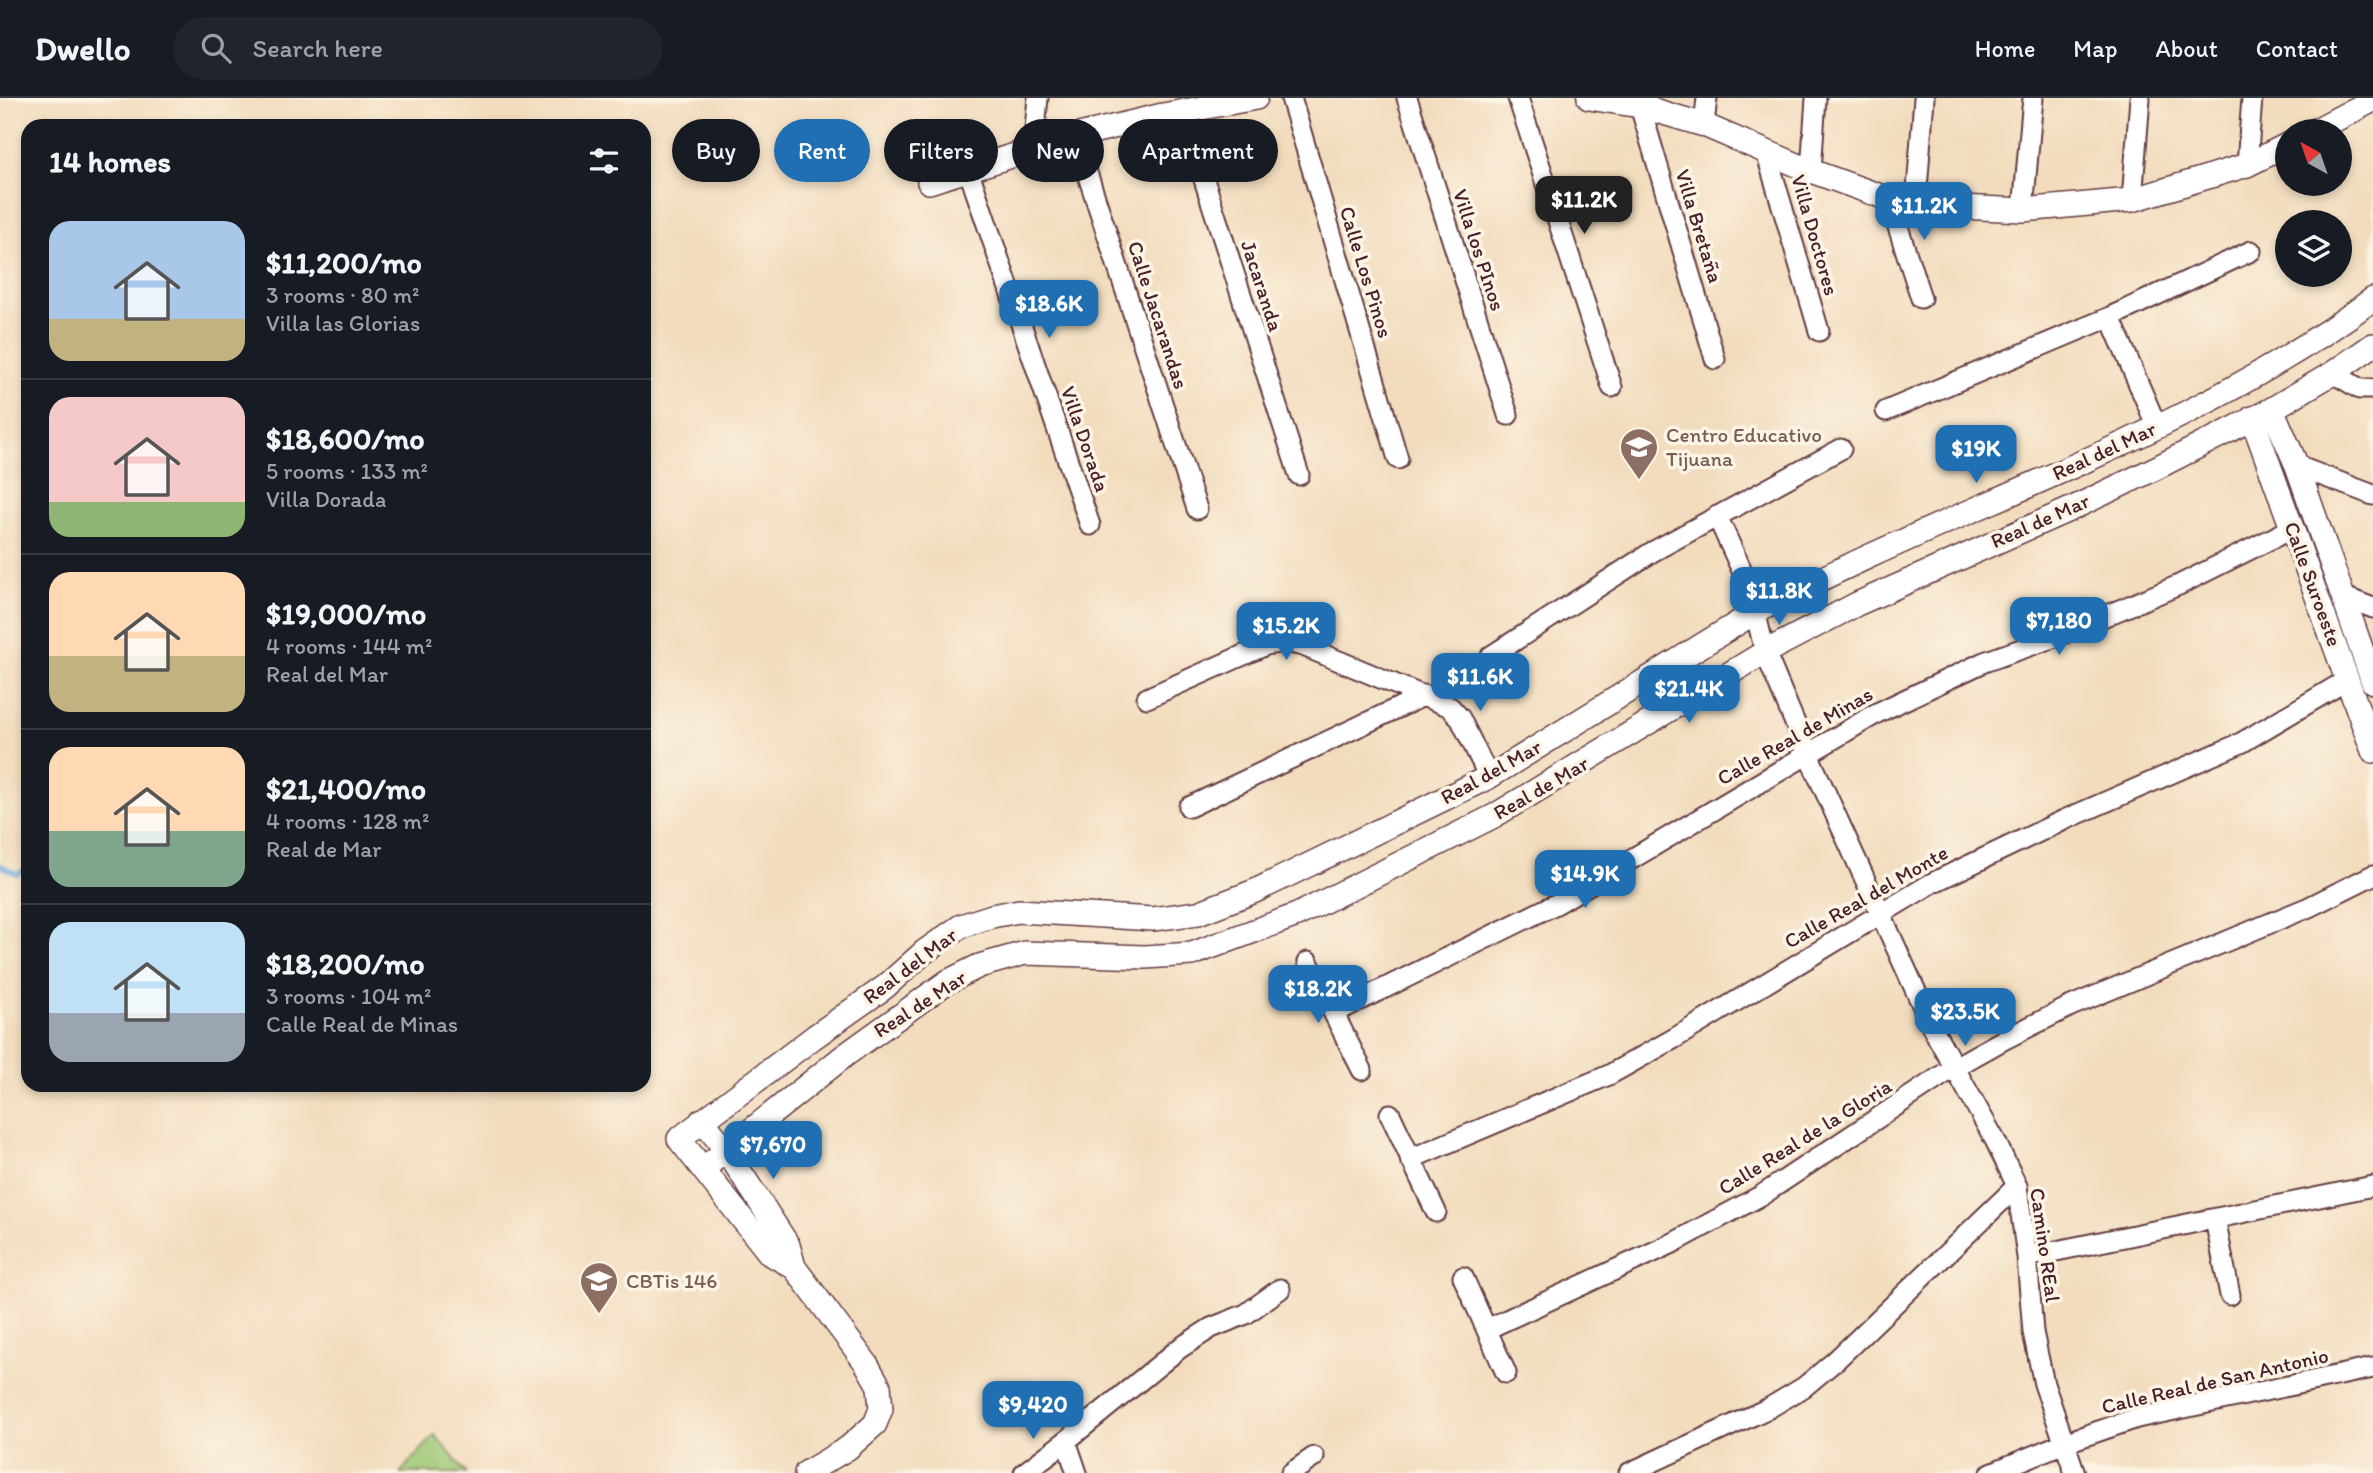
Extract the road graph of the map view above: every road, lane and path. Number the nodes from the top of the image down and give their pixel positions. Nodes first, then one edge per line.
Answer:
1 (1038, 98) edge
2 (1256, 98) edge
3 (1291, 98) edge
4 (1407, 98) edge
5 (1518, 98) edge
6 (1596, 98) edge
7 (1707, 98) edge
8 (1816, 98) edge
9 (1924, 98) edge
10 (2033, 98) edge
11 (2140, 98) edge
12 (2252, 98) edge
13 (2363, 102) edge
14 (1640, 106) junction
15 (1170, 108) edge
16 (1036, 119) edge
17 (2334, 119) edge
18 (1704, 125) junction
19 (1104, 127) edge
20 (2275, 151) edge
21 (1766, 152) junction
22 (2247, 165) junction
23 (1811, 172) junction
24 (972, 182) edge
25 (1090, 182) edge
26 (1889, 199) junction
27 (2132, 200) junction
28 (1916, 203) junction
29 (2023, 210) junction
30 (2251, 251) dead end
31 (1921, 298) dead end
32 (2373, 299) edge
33 (2110, 317) junction
34 (1819, 331) dead end
35 (2373, 345) edge
36 (1715, 359) dead end
37 (2333, 373) junction
38 (1612, 387) dead end
39 (2373, 389) edge
40 (1886, 411) dead end
41 (2262, 413) junction
42 (1508, 415) dead end
43 (2157, 427) junction
44 (1841, 449) dead end
45 (1398, 459) dead end
46 (2297, 466) junction
47 (1299, 475) dead end
48 (2373, 495) edge
49 (1197, 509) dead end
50 (1717, 516) junction
51 (1090, 525) dead end
52 (2293, 528) junction
53 (2342, 596) junction
54 (2373, 608) edge
55 (1754, 613) junction
56 (1765, 652) junction
57 (1491, 656) dead end
58 (2347, 680) junction
59 (2373, 681) edge
60 (1425, 695) junction
61 (1147, 698) dead end
62 (2373, 751) edge
63 (1808, 754) junction
64 (1489, 777) junction
65 (1189, 807) dead end
66 (2373, 875) edge
67 (1881, 912) junction
68 (1308, 962) dead end
69 (1334, 1013) junction
70 (1953, 1069) junction
71 (1362, 1070) dead end
72 (1390, 1114) dead end
73 (702, 1120) junction
74 (726, 1150) junction
75 (1410, 1159) junction
76 (704, 1168) junction
77 (2017, 1186) junction
78 (2373, 1186) edge
79 (1436, 1212) dead end
80 (2215, 1219) junction
81 (2027, 1257) junction
82 (794, 1267) junction
83 (1463, 1278) dead end
84 (1280, 1289) dead end
85 (2230, 1295) dead end
86 (1487, 1329) junction
87 (2373, 1368) edge
88 (1506, 1373) dead end
89 (1066, 1441) junction
90 (2064, 1443) junction
91 (1314, 1457) dead end
92 (806, 1473) edge
93 (1024, 1473) edge
94 (1077, 1473) edge
95 (1292, 1473) edge
96 (1629, 1473) edge
97 (1991, 1473) edge
98 (2075, 1473) edge

1 - 16 street
2 - 15 street
3 - 45 street, Calle Los Pinos
4 - 42 street, Villa los PInos
5 - 38 street
6 - 14 street
7 - 18 street
8 - 23 street
9 - 28 street
10 - 29 street
11 - 27 street
12 - 22 street
13 - 17 street
14 - 18 street
14 - 36 street, Villa Bretaña
15 - 19 street
15 - 47 street, Jacaranda
18 - 21 street
20 - 22 street
21 - 23 street
21 - 34 street, Villa Doctores
22 - 27 street
23 - 26 street
24 - 51 street, Villa Dorada
25 - 49 street, Calle Jacarandas
26 - 28 street
26 - 31 street
27 - 29 street
28 - 29 street
30 - 33 street
32 - 43 street, Real del Mar
33 - 40 street
33 - 43 street
35 - 37 street, Real de Mar
37 - 39 street
37 - 41 street, Real de Mar
41 - 46 street, Calle Suroeste
41 - 52 street, Calle Suroeste
41 - 56 street, Real de Mar
43 - 55 street, Real del Mar
44 - 50 street
46 - 48 street
46 - 53 street, Calle Suroeste
50 - 55 street, Camino REal
50 - 57 street
52 - 58 street, Calle Suroeste
52 - 63 street, Calle Real de Minas
53 - 54 street
53 - 59 street, Calle Suroeste
55 - 56 street, Camino REal
55 - 64 street, Real del Mar
56 - 63 street, Camino REal
56 - 74 street, Real de Mar
58 - 62 street, Calle Suroeste
58 - 67 street, Calle Real del Monte
60 - 61 street
60 - 64 street
60 - 65 street
63 - 67 street, Camino REal
63 - 69 street, Calle Real de Minas
64 - 73 street, Real del Mar
66 - 70 street, Calle Real de la Gloria
67 - 70 street, Camino REal
67 - 75 street, Calle Real del Monte
68 - 69 street
69 - 71 street
70 - 77 street, Camino REal
70 - 86 street, Calle Real de la Gloria
72 - 75 street
73 - 74 street
73 - 76 street, Real del Mar
74 - 76 street, Real de Mar
74 - 82 street
75 - 79 street
76 - 82 street
77 - 81 street, Camino REal
77 - 96 street
78 - 80 street
80 - 81 street
80 - 85 street
81 - 90 street, Camino REal
82 - 92 street
83 - 86 street
84 - 89 street
86 - 88 street
87 - 90 street, Calle Real de San Antonio
89 - 93 street
89 - 94 street
90 - 97 street, Calle Real de San Antonio
90 - 98 street, Camino REal
91 - 95 street

